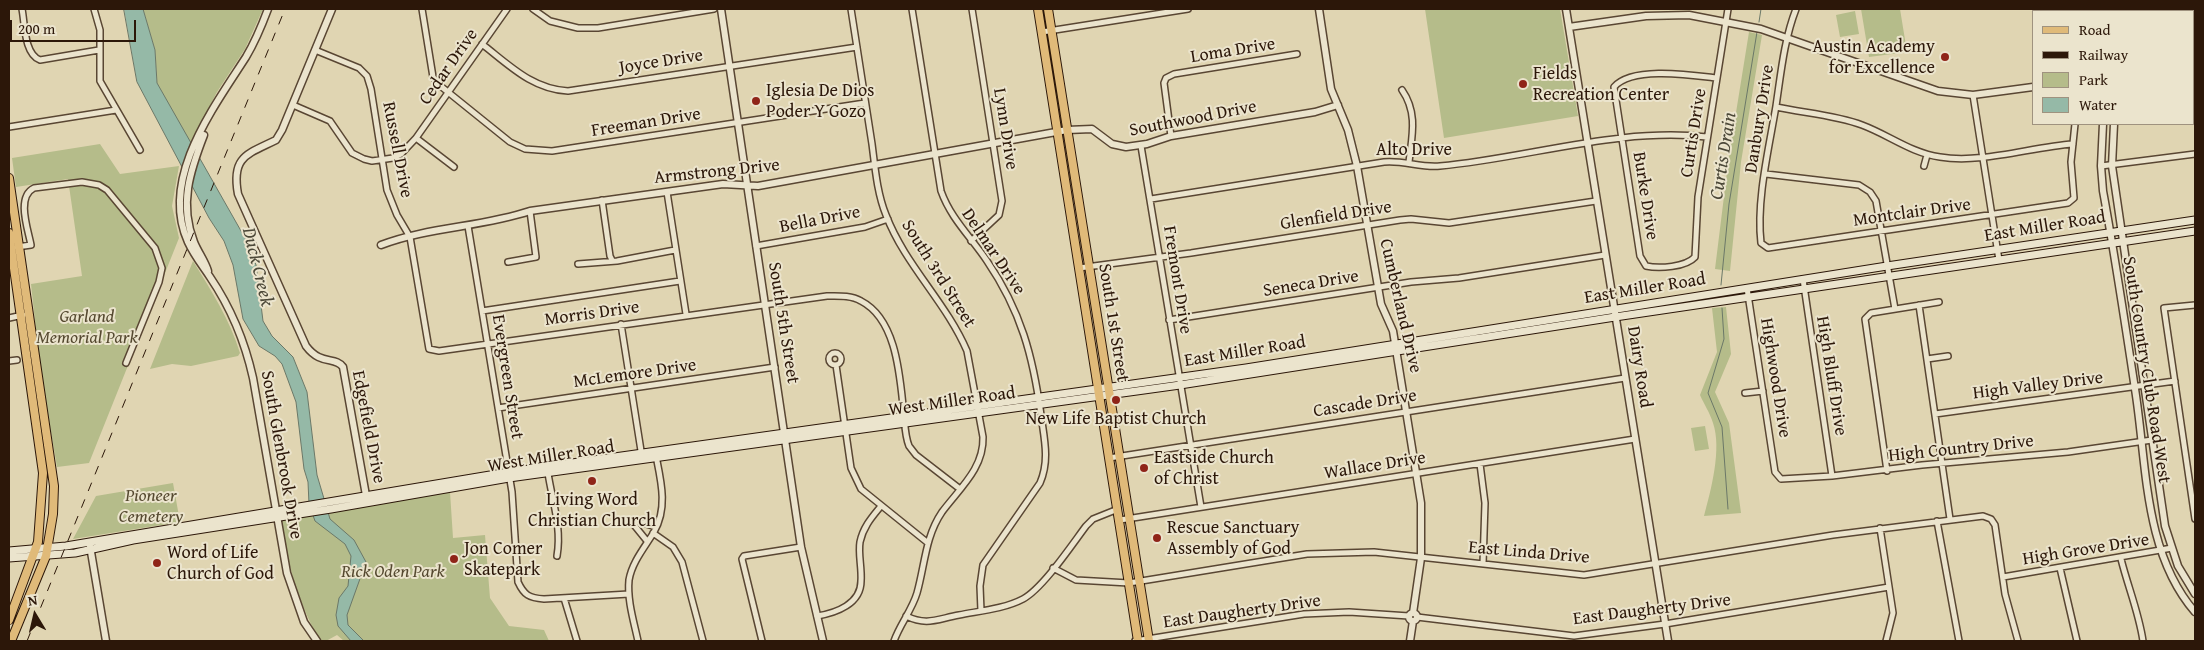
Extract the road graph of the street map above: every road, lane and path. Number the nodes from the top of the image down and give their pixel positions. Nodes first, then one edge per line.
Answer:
1 (22, 9) edge
2 (94, 9) edge
3 (268, 9) edge
4 (332, 9) edge
5 (422, 9) edge
6 (507, 9) edge
7 (532, 9) edge
8 (714, 9) edge
9 (721, 9) edge
10 (851, 9) edge
11 (912, 9) edge
12 (972, 9) edge
13 (1038, 9) edge
14 (1048, 9) edge
15 (1188, 9) edge
16 (1319, 9) edge
17 (1566, 9) edge
18 (1728, 9) edge
19 (1796, 9) edge
20 (1726, 20) junction
21 (1569, 27) junction
22 (1052, 30) junction
23 (1042, 32) junction
24 (1786, 37) junction
25 (482, 44) junction
26 (857, 47) junction
27 (100, 50) junction
28 (315, 50) junction
29 (1297, 54) dead end
30 (730, 65) junction
31 (1716, 78) junction
32 (2032, 87) edge
33 (1402, 90) dead end
34 (448, 92) junction
35 (1973, 95) junction
36 (865, 103) junction
37 (1338, 105) junction
38 (292, 106) junction
39 (1776, 107) junction
40 (116, 110) junction
41 (738, 122) junction
42 (2074, 125) edge
43 (2103, 125) edge
44 (2114, 125) edge
45 (9, 127) edge
46 (1067, 130) junction
47 (1058, 132) junction
48 (202, 135) junction
49 (1171, 136) junction
50 (1707, 137) junction
51 (416, 138) junction
52 (1622, 139) junction
53 (993, 143) junction
54 (1587, 144) junction
55 (2073, 144) junction
56 (1141, 146) junction
57 (140, 150) dead end
58 (934, 154) junction
59 (1927, 154) junction
60 (2195, 154) edge
61 (1983, 156) junction
62 (382, 160) junction
63 (1409, 162) junction
64 (875, 165) junction
65 (1357, 166) junction
66 (1924, 166) dead end
67 (2101, 166) junction
68 (2112, 166) junction
69 (454, 167) dead end
70 (1766, 174) junction
71 (9, 178) edge
72 (747, 185) junction
73 (667, 192) junction
74 (1078, 198) junction
75 (1150, 199) junction
76 (602, 200) junction
77 (1068, 200) junction
78 (1596, 201) junction
79 (530, 212) junction
80 (1992, 215) junction
81 (888, 219) junction
82 (2195, 220) edge
83 (1367, 225) junction
84 (468, 226) junction
85 (2121, 231) junction
86 (2195, 231) edge
87 (1882, 232) junction
88 (2110, 232) junction
89 (9, 233) edge
90 (1760, 236) joint
91 (410, 237) junction
92 (971, 241) junction
93 (2122, 241) junction
94 (2112, 243) junction
95 (381, 245) dead end
96 (756, 246) junction
97 (13, 247) edge
98 (1997, 249) junction
99 (675, 250) junction
100 (1605, 255) junction
101 (1159, 256) junction
102 (612, 260) junction
103 (1999, 260) junction
104 (1692, 261) joint
105 (508, 262) dead end
106 (578, 264) dead end
107 (1887, 266) junction
108 (1089, 267) junction
109 (1079, 268) junction
110 (210, 277) junction
111 (1889, 277) junction
112 (1803, 279) junction
113 (680, 281) junction
114 (1377, 288) junction
115 (1747, 288) junction
116 (1804, 290) junction
117 (1749, 298) junction
118 (1939, 302) dead end
119 (765, 304) junction
120 (1919, 305) junction
121 (2195, 305) edge
122 (1614, 309) junction
123 (1895, 309) junction
124 (482, 311) junction
125 (686, 314) junction
126 (24, 315) junction
127 (1615, 317) junction
128 (9, 318) edge
129 (1169, 320) junction
130 (621, 324) junction
131 (1510, 330) junction
132 (1100, 336) junction
133 (1090, 337) junction
134 (427, 343) joint
135 (488, 344) junction
136 (1396, 348) junction
137 (1948, 356) dead end
138 (1927, 359) junction
139 (17, 360) dead end
140 (9, 361) edge
141 (126, 363) dead end
142 (836, 365) dead end
143 (775, 367) junction
144 (1625, 378) junction
145 (2175, 381) junction
146 (1179, 382) junction
147 (2144, 386) junction
148 (631, 388) junction
149 (2135, 388) junction
150 (1109, 391) junction
151 (1763, 391) junction
152 (1099, 393) junction
153 (1745, 393) dead end
154 (1039, 401) junction
155 (498, 408) junction
156 (978, 410) junction
157 (1407, 412) junction
158 (1935, 414) junction
159 (904, 420) junction
160 (846, 429) junction
161 (786, 437) junction
162 (1635, 439) junction
163 (2152, 440) junction
164 (2142, 442) junction
165 (1190, 445) junction
166 (656, 454) junction
167 (642, 455) junction
168 (1120, 457) junction
169 (1109, 458) junction
170 (47, 463) junction
171 (1480, 464) junction
172 (1942, 464) junction
173 (1887, 471) junction
174 (548, 472) junction
175 (1775, 472) joint
176 (1416, 474) junction
177 (509, 475) junction
178 (1832, 476) junction
179 (960, 489) junction
180 (366, 500) junction
181 (881, 506) junction
182 (1200, 507) junction
183 (1118, 510) junction
184 (276, 515) junction
185 (1130, 519) junction
186 (1950, 519) junction
187 (2195, 519) edge
188 (1120, 520) junction
189 (1937, 520) junction
190 (656, 527) junction
191 (1880, 528) junction
192 (653, 533) junction
193 (647, 541) junction
194 (89, 542) junction
195 (928, 543) junction
196 (48, 547) junction
197 (801, 547) junction
198 (2172, 548) junction
199 (91, 550) junction
200 (9, 551) edge
201 (34, 552) junction
202 (2160, 552) junction
203 (46, 556) junction
204 (557, 556) dead end
205 (9, 558) edge
206 (1420, 558) junction
207 (2121, 558) junction
208 (1483, 564) junction
209 (1655, 564) junction
210 (1053, 568) junction
211 (2060, 568) junction
212 (2003, 577) junction
213 (1139, 580) junction
214 (1129, 583) junction
215 (1889, 587) junction
216 (629, 594) junction
217 (2195, 594) edge
218 (564, 598) junction
219 (981, 611) junction
220 (2195, 612) edge
221 (817, 616) junction
222 (906, 616) junction
223 (1413, 617) junction
224 (9, 620) edge
225 (1665, 624) junction
226 (1148, 640) edge
227 (11, 641) edge
228 (106, 641) edge
229 (317, 641) edge
230 (577, 641) edge
231 (638, 641) edge
232 (703, 641) edge
233 (762, 641) edge
234 (823, 641) edge
235 (894, 641) edge
236 (1137, 641) edge
237 (1410, 641) edge
238 (1668, 641) edge
239 (1886, 641) edge
240 (1959, 641) edge
241 (2018, 641) edge
242 (2076, 641) edge
243 (2143, 641) edge

1 - 27 street
2 - 27 street
3 - 48 street, South Glenbrook Drive
4 - 28 street, Edgefield Drive
5 - 34 street, Freeman Drive
6 - 25 street, Cedar Drive
7 - 8 street
9 - 30 street, South 5th Street
10 - 26 street, South 3rd Street
11 - 58 street, Delmar Drive
12 - 53 street, Lynn Drive
13 - 23 main road, South 1st Street
14 - 22 main road, South 1st Street
15 - 22 street
16 - 37 street, Cumberland Drive
17 - 21 street, Dairy Road
18 - 20 street, Curtis Drive
19 - 24 street, Danbury Drive
20 - 21 street
20 - 24 street
20 - 31 street, Curtis Drive
21 - 54 street, Dairy Road
22 - 23 street
22 - 46 main road, South 1st Street
23 - 47 main road, South 1st Street
24 - 35 street
24 - 39 street, Danbury Drive
25 - 30 street, Joyce Drive
25 - 34 street, Cedar Drive
26 - 30 street, Joyce Drive
26 - 36 street, South 3rd Street
27 - 40 street
28 - 38 street, Edgefield Drive
28 - 62 street, Russell Drive
29 - 49 street, Loma Drive
30 - 41 street, South 5th Street
31 - 50 street, Curtis Drive
31 - 52 street, Burke Drive
32 - 35 street
33 - 63 street
34 - 41 street, Freeman Drive
34 - 51 street, Cedar Drive
35 - 61 street
36 - 41 street, Freeman Drive
36 - 64 street, South 3rd Street
37 - 49 street, Southwood Drive
37 - 65 street, Cumberland Drive
38 - 62 street
38 - 180 street, Edgefield Drive
39 - 59 street
39 - 70 street, Danbury Drive
40 - 45 street
40 - 57 street
41 - 72 street, South 5th Street
42 - 55 street
43 - 67 street, South Country Club Road West
44 - 68 street, South Country Club Road West
46 - 47 street, Southwood Drive
46 - 56 street, Southwood Drive
46 - 74 main road, South 1st Street
47 - 53 street, Armstrong Drive
47 - 77 main road, South 1st Street
48 - 110 street, South Glenbrook Drive
48 - 110 street, South Glenbrook Drive
49 - 56 street, Southwood Drive
50 - 52 street, Alto Drive
50 - 104 street, Curtis Drive
51 - 62 street, Cedar Drive
51 - 69 street
52 - 54 street, Alto Drive
52 - 104 street, Burke Drive
53 - 58 street, Armstrong Drive
53 - 92 street, Lynn Drive
54 - 63 street, Alto Drive
54 - 78 street, Dairy Road
55 - 61 street
55 - 80 street, Montclair Drive
56 - 75 street, Fremont Drive
58 - 64 street, Armstrong Drive
58 - 92 street, Delmar Drive
59 - 61 street
59 - 66 street
60 - 68 street
61 - 80 street
62 - 91 street, Russell Drive
63 - 65 street, Alto Drive
64 - 72 street, Armstrong Drive
64 - 81 street, South 3rd Street
65 - 75 street, Alto Drive
65 - 83 street, Cumberland Drive
67 - 68 street
67 - 88 street, South Country Club Road West
68 - 85 street, South Country Club Road West
70 - 87 street
70 - 90 street, Danbury Drive
71 - 97 main road
72 - 73 street, Armstrong Drive
72 - 96 street, South 5th Street
73 - 76 street, Armstrong Drive
73 - 99 street
74 - 77 main road
74 - 108 main road, South 1st Street
75 - 101 street, Fremont Drive
76 - 79 street, Armstrong Drive
76 - 102 street
77 - 109 main road, South 1st Street
78 - 83 street, Glenfield Drive
78 - 100 street, Dairy Road
79 - 84 street, Armstrong Drive
79 - 105 street
80 - 87 street, Montclair Drive
80 - 98 street
81 - 96 street, Bella Drive
81 - 156 street, South 3rd Street
82 - 85 main road, East Miller Road
83 - 101 street, Glenfield Drive
83 - 114 street, Cumberland Drive
84 - 91 street, Armstrong Drive
84 - 124 street, Evergreen Street
85 - 88 main road, East Miller Road
85 - 93 street, South Country Club Road West
86 - 93 main road, East Miller Road
87 - 90 street, Montclair Drive
87 - 107 street
88 - 94 street, South Country Club Road West
88 - 98 main road, East Miller Road
89 - 97 main road
91 - 95 street, Armstrong Drive
91 - 134 street, Russell Drive
92 - 154 street, Delmar Drive
93 - 94 main road, East Miller Road
93 - 147 street, South Country Club Road West
94 - 103 main road, East Miller Road
94 - 149 street, South Country Club Road West
96 - 119 street, South 5th Street
97 - 126 main road
97 - 141 street
98 - 103 street
98 - 107 main road, East Miller Road
99 - 102 street
99 - 113 street
100 - 114 street, Seneca Drive
100 - 122 street, Dairy Road
101 - 108 street, Glenfield Drive
101 - 129 street, Fremont Drive
102 - 106 street
103 - 111 main road, East Miller Road
107 - 111 street
107 - 112 main road, East Miller Road
108 - 109 street, Glenfield Drive
108 - 132 main road, South 1st Street
109 - 133 main road, South 1st Street
110 - 184 street, South Glenbrook Drive
111 - 116 main road, East Miller Road
111 - 123 street
112 - 115 main road, East Miller Road
112 - 116 street, High Bluff Drive
113 - 124 street
113 - 125 street
114 - 129 street, Seneca Drive
114 - 136 street, Cumberland Drive
115 - 117 street, Highwood Drive
115 - 122 main road, East Miller Road
116 - 117 main road, East Miller Road
116 - 178 street, High Bluff Drive
117 - 127 main road, East Miller Road
117 - 151 street, Highwood Drive
118 - 120 street
119 - 125 street, Morris Drive
119 - 143 street, South 5th Street
119 - 159 street, Morris Drive
120 - 123 street
120 - 138 street
121 - 145 street
122 - 127 street, Dairy Road
122 - 131 main road, East Miller Road
123 - 173 street
124 - 135 street, Evergreen Street
125 - 130 street, Morris Drive
126 - 128 street
126 - 170 main road
127 - 131 main road, East Miller Road
127 - 144 street, Dairy Road
129 - 146 street, Fremont Drive
130 - 135 street, Morris Drive
130 - 148 street
131 - 136 main road, East Miller Road
132 - 133 main road
132 - 150 main road, South 1st Street
133 - 152 main road, South 1st Street
134 - 135 street, Morris Drive
135 - 155 street, Evergreen Street
136 - 146 main road, East Miller Road
136 - 157 street, Cumberland Drive
137 - 138 street
138 - 158 street
139 - 140 street
142 - 160 street
143 - 148 street, McLemore Drive
143 - 161 street, South 5th Street
144 - 157 street, Cascade Drive
144 - 162 street, Dairy Road
145 - 147 street, High Valley Drive
145 - 187 street
146 - 150 main road, East Miller Road
146 - 165 street, Fremont Drive
147 - 149 street, High Valley Drive
147 - 163 street, South Country Club Road West
148 - 155 street, McLemore Drive
148 - 167 street
149 - 158 street, High Valley Drive
149 - 164 street, South Country Club Road West
150 - 152 main road, East Miller Road
150 - 168 main road, South 1st Street
151 - 153 street
151 - 175 street, Highwood Drive
152 - 154 main road, West Miller Road
152 - 169 main road, South 1st Street
154 - 156 main road, West Miller Road
154 - 219 street, Delmar Drive
155 - 177 street, Evergreen Street
156 - 159 main road, West Miller Road
156 - 179 street, South 3rd Street
157 - 165 street, Cascade Drive
157 - 176 street, Cumberland Drive
158 - 172 street
159 - 160 main road, West Miller Road
159 - 179 street, Morris Drive
160 - 161 main road, West Miller Road
160 - 181 street
161 - 166 main road, West Miller Road
161 - 197 street, South 5th Street
162 - 171 street, Wallace Drive
162 - 209 street, Dairy Road
163 - 164 street, High Country Drive
163 - 198 street, South Country Club Road West
164 - 172 street, High Country Drive
164 - 202 street, South Country Club Road West
165 - 168 street, Cascade Drive
165 - 182 street, Fremont Drive
166 - 167 main road, West Miller Road
166 - 190 street
167 - 174 main road, West Miller Road
167 - 177 main road, West Miller Road
168 - 169 street, Cascade Drive
168 - 185 main road, South 1st Street
169 - 183 main road, South 1st Street
170 - 196 main road
170 - 201 main road
171 - 176 street, Wallace Drive
171 - 208 street
172 - 173 street, High Country Drive
172 - 186 street
173 - 178 street, High Country Drive
174 - 177 main road, West Miller Road
174 - 204 street
175 - 178 street, High Country Drive
176 - 182 street, Wallace Drive
176 - 206 street, Cumberland Drive
177 - 180 main road, West Miller Road
177 - 218 street, Evergreen Street
179 - 195 street, South 3rd Street
180 - 184 main road, West Miller Road
181 - 195 street
181 - 221 street
182 - 185 street, Wallace Drive
183 - 188 main road, South 1st Street
183 - 210 street
184 - 194 main road, West Miller Road
184 - 199 main road, West Miller Road
184 - 229 street, South Glenbrook Drive
185 - 188 street, Wallace Drive
185 - 213 main road, South 1st Street
186 - 189 street, East Linda Drive
186 - 212 street, East Linda Drive
188 - 214 main road, South 1st Street
189 - 191 street, East Linda Drive
189 - 240 street
190 - 192 street
190 - 193 street
191 - 209 street, East Linda Drive
191 - 215 street
192 - 193 street
192 - 232 street
193 - 216 street
194 - 196 main road, West Miller Road
194 - 199 street
195 - 222 street, South 3rd Street
196 - 201 main road, West Miller Road
196 - 203 main road
197 - 221 street, South 5th Street
197 - 233 street
198 - 202 street, High Grove Drive
198 - 217 street, South Country Club Road West
199 - 203 main road, West Miller Road
199 - 228 street
200 - 201 main road, West Miller Road
201 - 203 main road, West Miller Road
201 - 205 main road, West Miller Road
201 - 224 main road
202 - 207 street, High Grove Drive
202 - 220 street, South Country Club Road West
203 - 227 main road
206 - 208 street, East Linda Drive
206 - 213 street, East Linda Drive
206 - 223 street, Cumberland Drive
207 - 211 street, High Grove Drive
207 - 243 street
208 - 209 street, East Linda Drive
209 - 225 street, Dairy Road
210 - 214 street, East Linda Drive
210 - 219 street
211 - 212 street, High Grove Drive
211 - 242 street
212 - 241 street
213 - 214 street, East Linda Drive
213 - 226 main road, South 1st Street
214 - 236 main road, South 1st Street
215 - 225 street, East Daugherty Drive
215 - 239 street
216 - 218 street
216 - 231 street
218 - 230 street
219 - 222 street
221 - 234 street, South 5th Street
222 - 235 street, South 3rd Street
223 - 225 street, East Daugherty Drive
223 - 226 street, East Daugherty Drive
223 - 237 street, Cumberland Drive
225 - 238 street, Dairy Road
226 - 236 street, East Daugherty Drive

